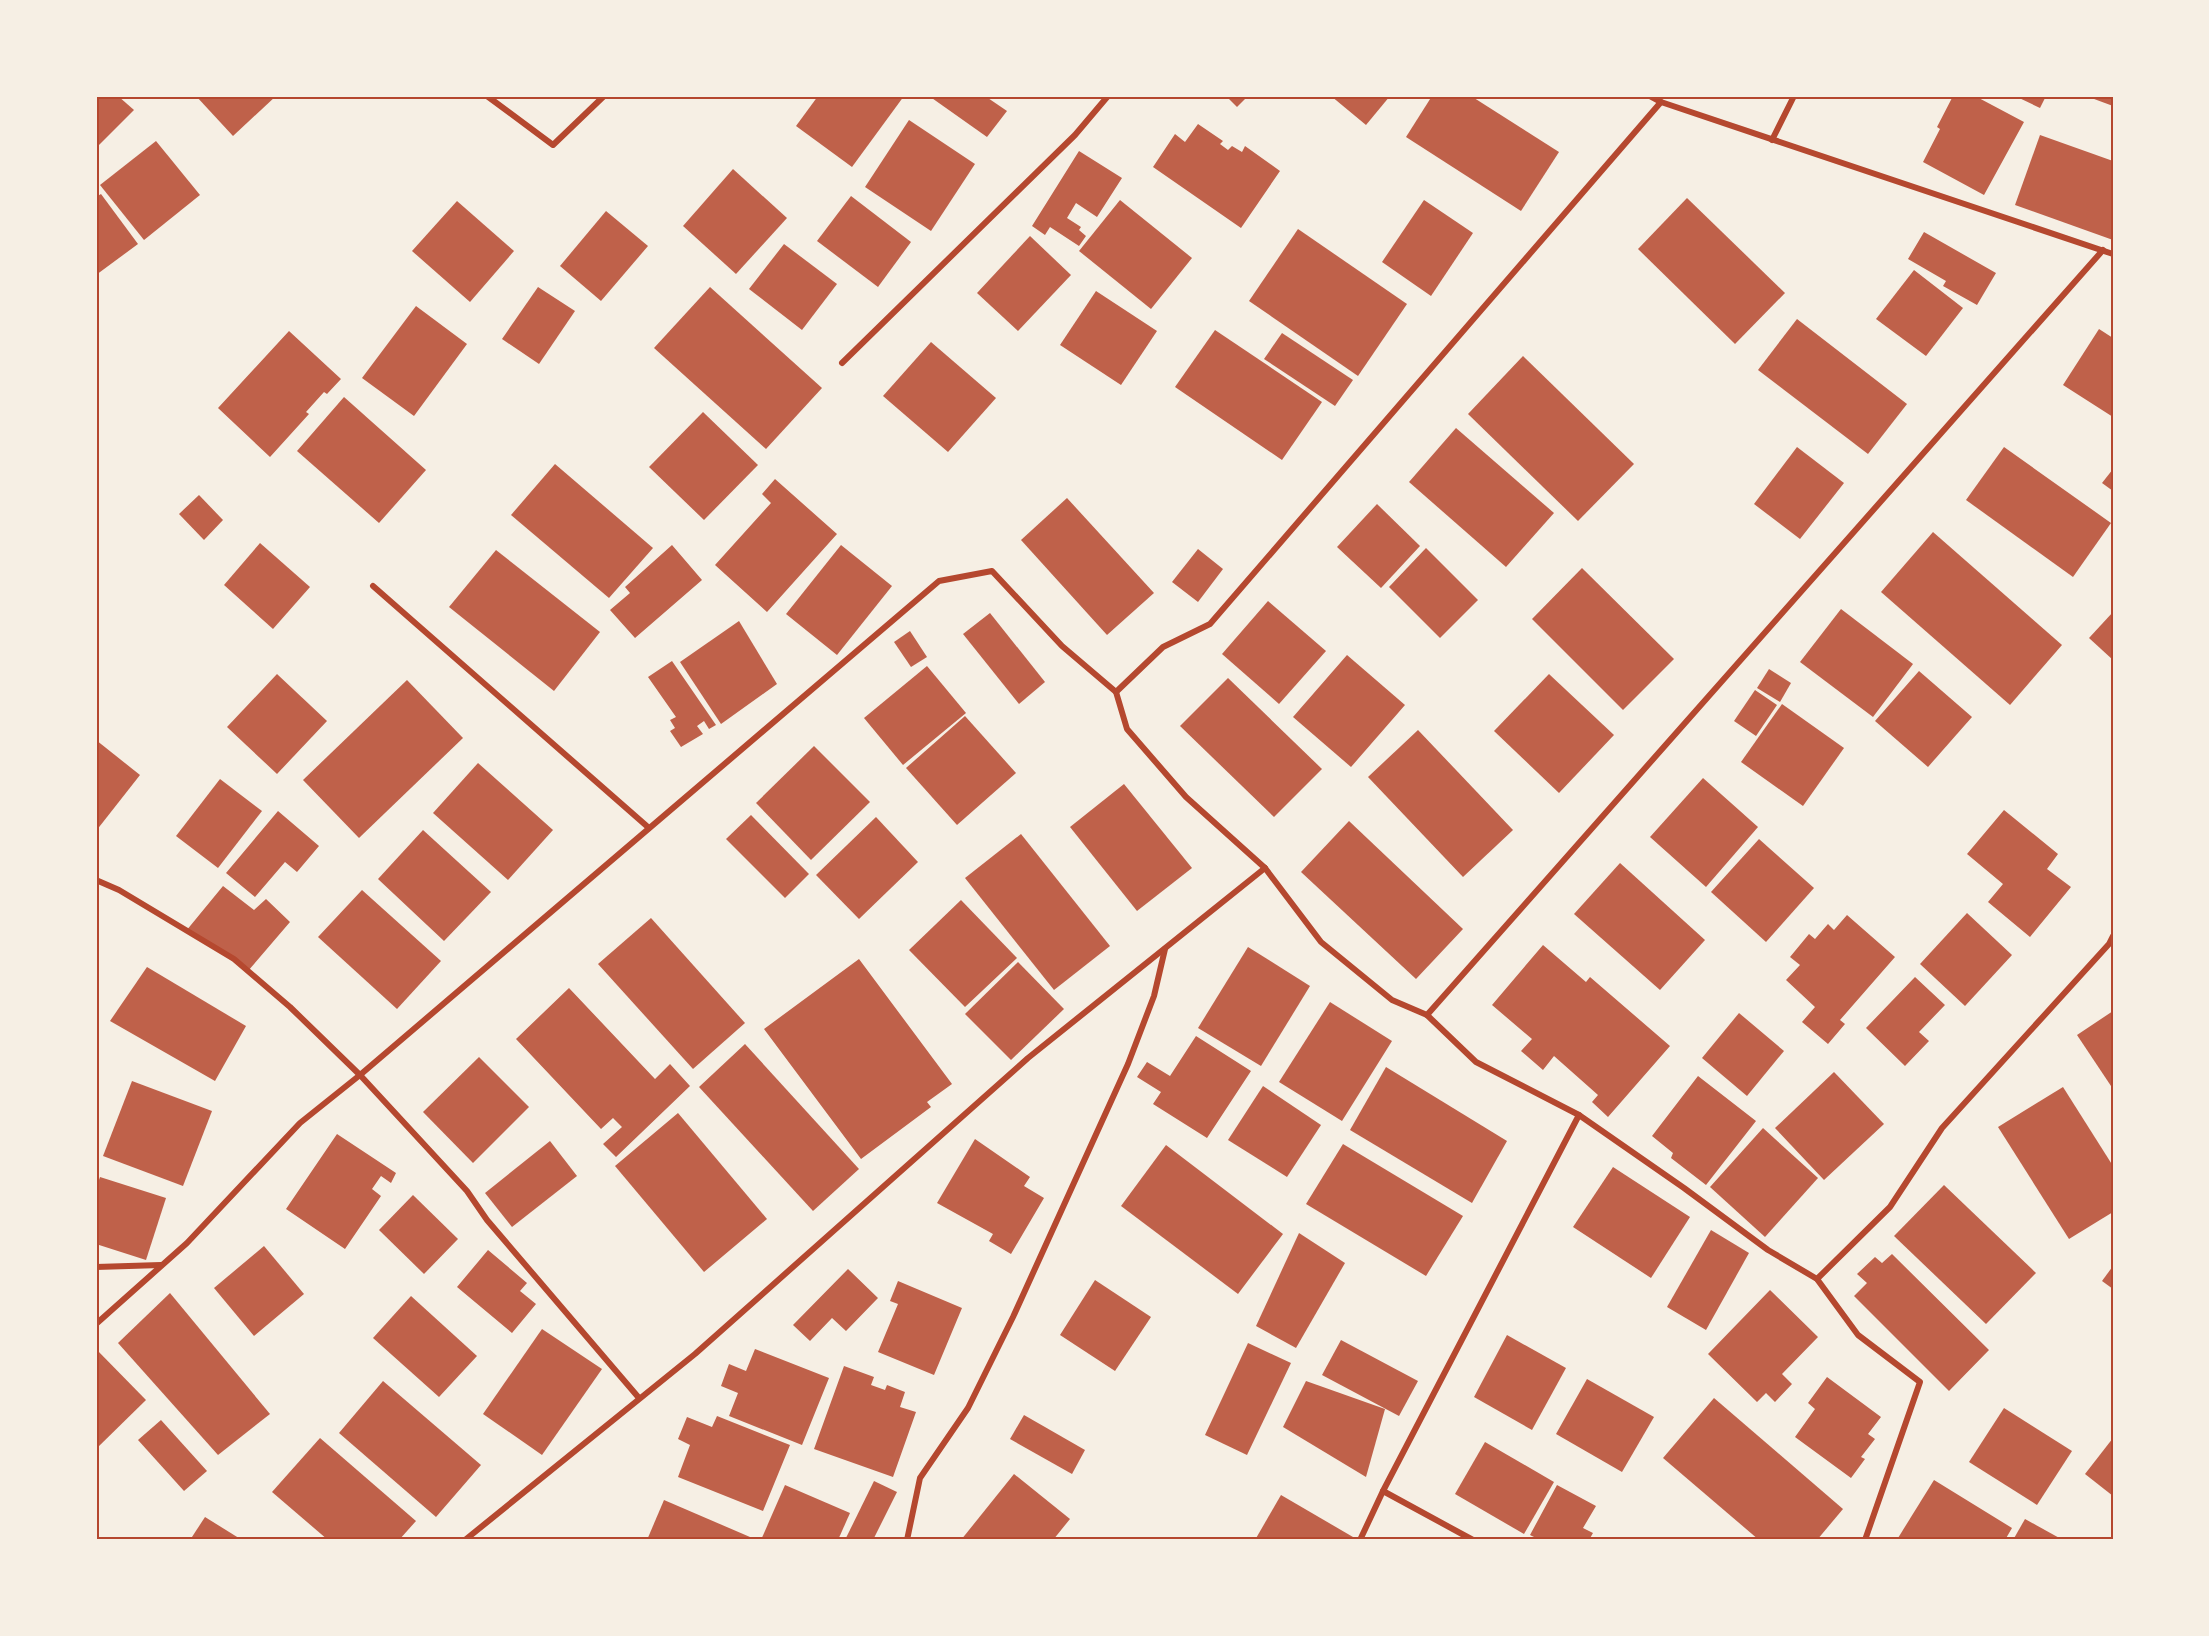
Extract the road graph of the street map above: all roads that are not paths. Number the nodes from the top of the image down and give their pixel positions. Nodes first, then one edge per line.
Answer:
1 (487, 96) edge
2 (604, 96) edge
3 (1108, 96) edge
4 (1650, 96) edge
5 (1794, 96) edge
6 (1661, 102) junction
7 (1772, 140) junction
8 (2103, 250) junction
9 (2113, 254) edge
10 (842, 363) dead end
11 (373, 585) dead end
12 (1116, 692) junction
13 (649, 828) junction
14 (1265, 868) junction
15 (96, 880) edge
16 (2113, 936) edge
17 (1165, 948) junction
18 (1427, 1015) junction
19 (360, 1075) junction
20 (1579, 1115) junction
21 (162, 1265) junction
22 (96, 1267) edge
23 (1817, 1279) junction
24 (96, 1324) edge
25 (639, 1398) junction
26 (1383, 1491) junction
27 (465, 1540) edge
28 (907, 1540) edge
29 (1360, 1540) edge
30 (1473, 1540) edge
31 (1865, 1540) edge

1 - 2 street
3 - 10 street
4 - 6 street
5 - 7 street
6 - 7 street
6 - 12 street
7 - 8 street
8 - 9 street
8 - 18 street
11 - 13 street
12 - 13 street
12 - 14 street
13 - 19 street
14 - 17 street
14 - 18 street
15 - 19 street
16 - 23 street
17 - 25 street
17 - 28 street
18 - 20 street
19 - 21 street
19 - 25 street
20 - 23 street
20 - 26 street
21 - 22 street
21 - 24 street
23 - 31 street
25 - 27 street
26 - 29 street
26 - 30 street

